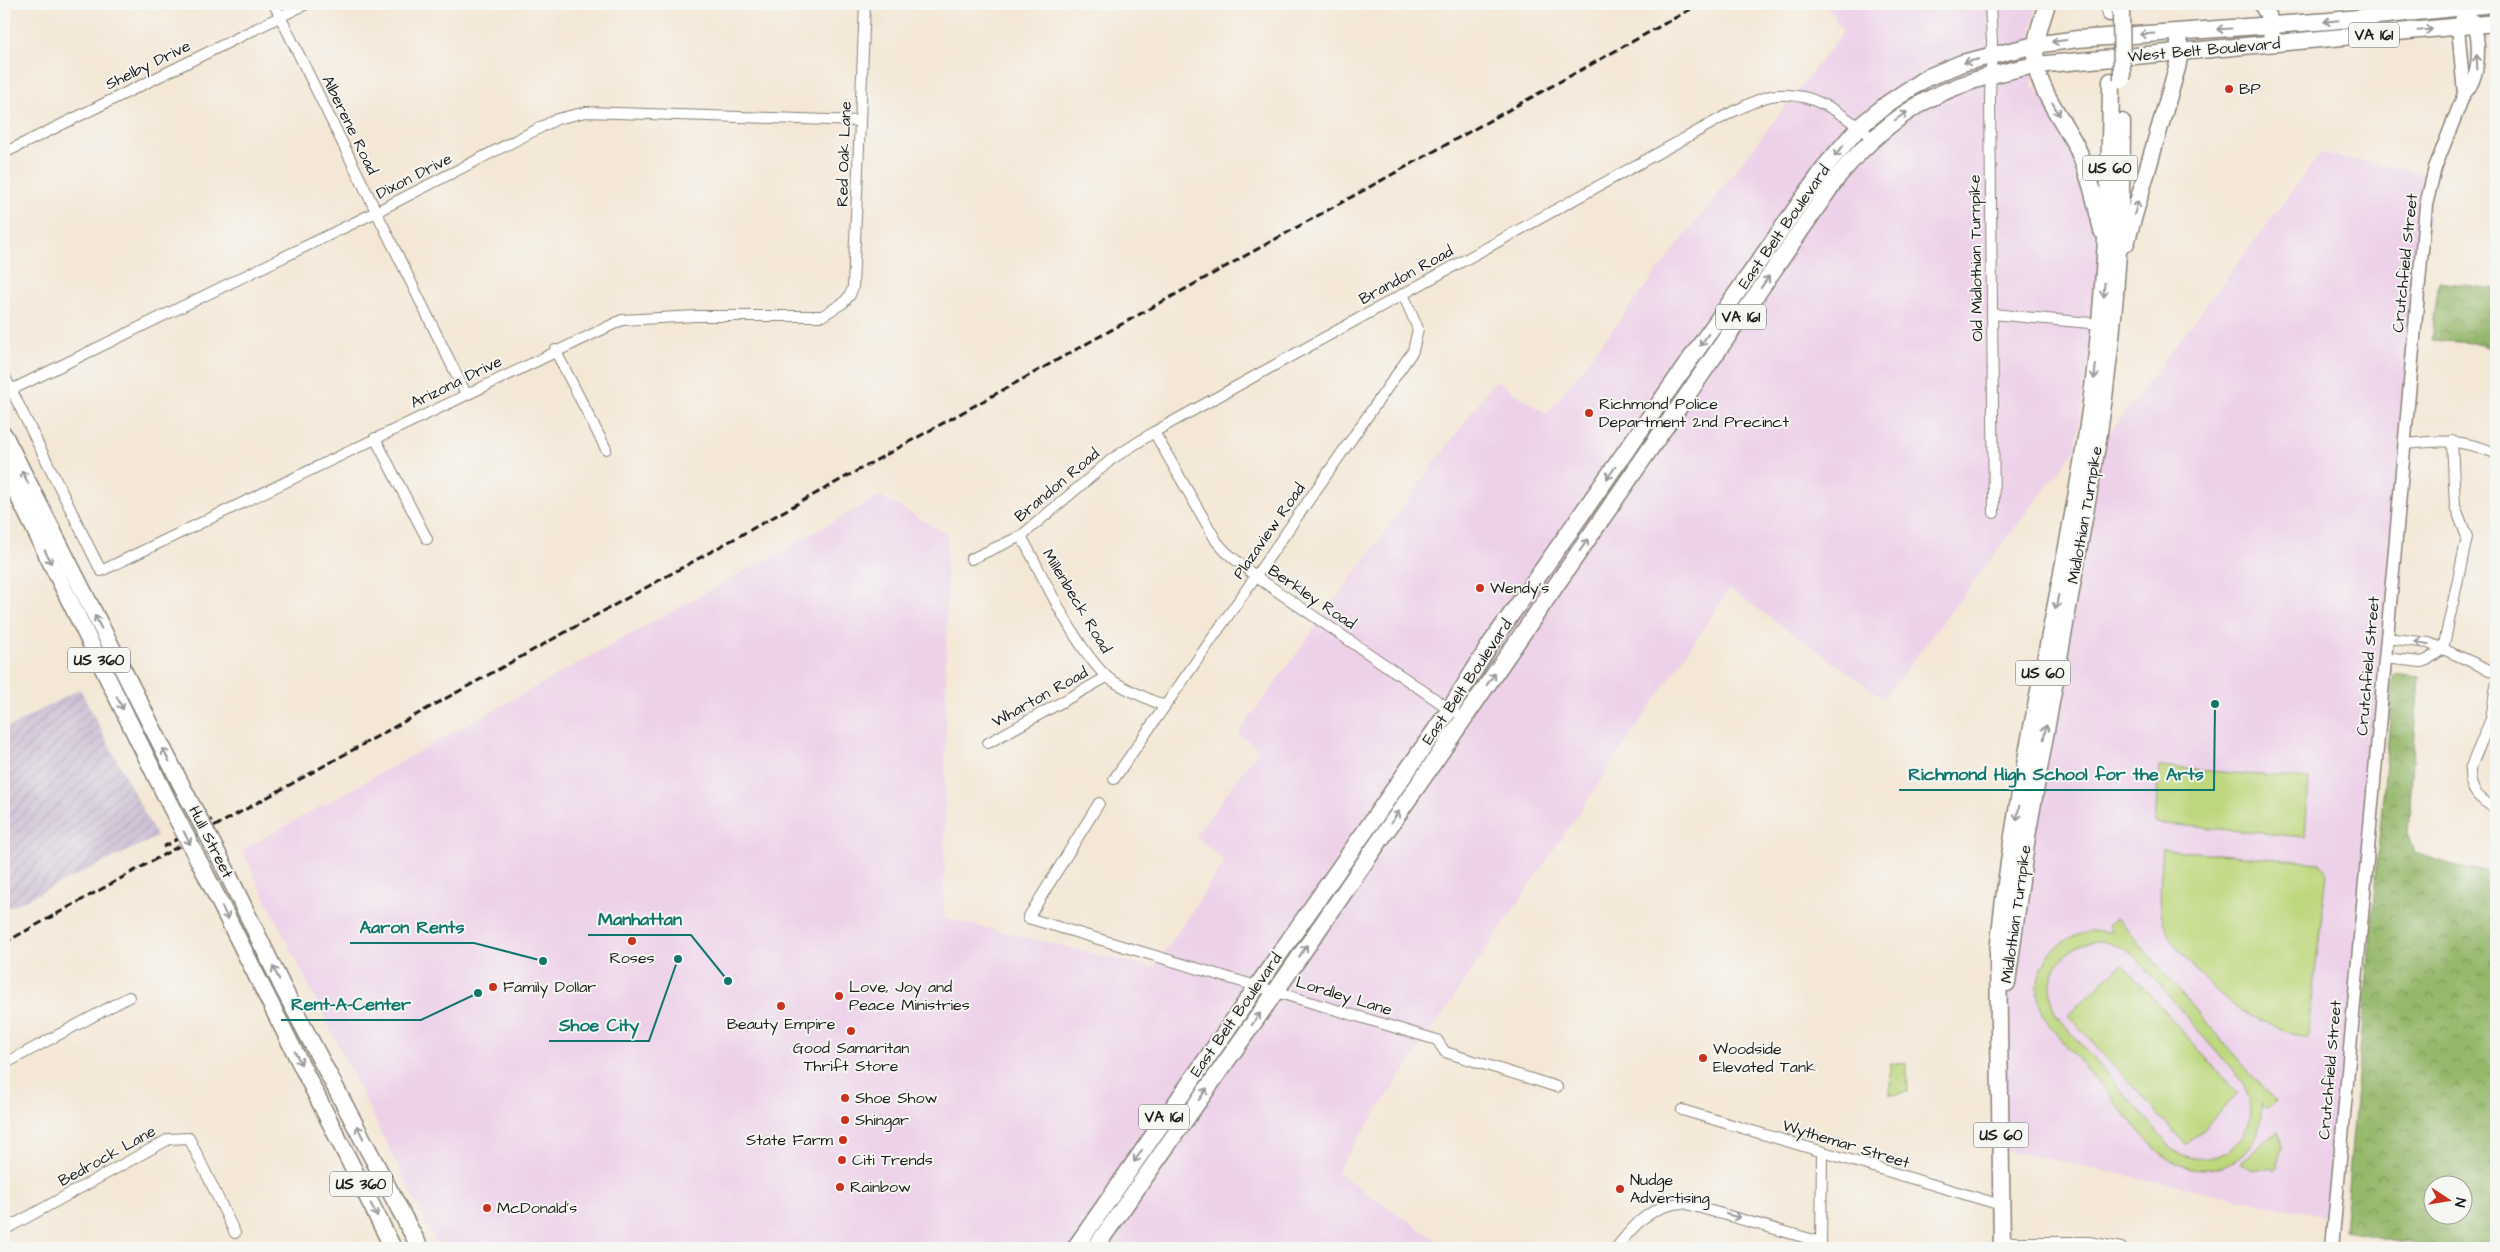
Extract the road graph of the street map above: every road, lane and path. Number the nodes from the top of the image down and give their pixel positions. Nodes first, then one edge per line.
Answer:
1 (274, 4) edge
2 (306, 4) edge
3 (865, 4) edge
4 (1990, 4) edge
5 (2047, 4) edge
6 (2262, 4) edge
7 (2494, 4) edge
8 (2467, 6) junction
9 (2115, 8) edge
10 (281, 16) junction
11 (2496, 23) edge
12 (2270, 26) junction
13 (2475, 26) junction
14 (2458, 27) junction
15 (2178, 32) junction
16 (2116, 36) joint
17 (2272, 44) junction
18 (2035, 45) junction
19 (2180, 53) junction
20 (1992, 56) junction
21 (2119, 58) joint
22 (2036, 65) junction
23 (1997, 73) junction
24 (2116, 80) junction
25 (2046, 91) junction
26 (2464, 94) junction
27 (860, 121) junction
28 (1860, 127) junction
29 (1872, 138) junction
30 (4, 153) edge
31 (376, 212) junction
32 (2107, 255) junction
33 (2118, 271) junction
34 (1403, 294) junction
35 (843, 303) joint
36 (1992, 314) junction
37 (2101, 324) junction
38 (555, 350) junction
39 (4, 375) edge
40 (11, 390) junction
41 (466, 394) junction
42 (1154, 432) junction
43 (4, 435) edge
44 (376, 438) junction
45 (2452, 441) junction
46 (2405, 444) junction
47 (606, 449) dead end
48 (2495, 453) edge
49 (4, 466) edge
50 (1994, 513) dead end
51 (1021, 536) junction
52 (427, 539) dead end
53 (971, 559) dead end
54 (1255, 576) junction
55 (2386, 638) junction
56 (2443, 649) junction
57 (2385, 658) junction
58 (2496, 673) edge
59 (1108, 677) junction
60 (2496, 686) edge
61 (1164, 706) junction
62 (1450, 709) junction
63 (1464, 719) junction
64 (988, 744) dead end
65 (1114, 779) dead end
66 (1099, 803) dead end
67 (2496, 809) edge
68 (1256, 987) junction
69 (1276, 991) junction
70 (129, 997) dead end
71 (2001, 1022) junction
72 (4, 1064) edge
73 (1557, 1087) dead end
74 (1682, 1110) dead end
75 (1822, 1152) junction
76 (2001, 1205) junction
77 (4, 1230) edge
78 (235, 1233) dead end
79 (1821, 1245) edge
80 (2002, 1245) edge
81 (394, 1248) edge
82 (420, 1248) edge
83 (1075, 1248) edge
84 (1095, 1248) edge
85 (1616, 1248) edge
86 (2121, 1248) edge
87 (2332, 1248) edge

1 - 10 street, Alberene Road
2 - 10 street, Shelby Drive
3 - 27 street, Red Oak Lane
4 - 20 street, Old Midlothian Turnpike
5 - 18 main road
6 - 12 main road
7 - 8 main road, VA 161
8 -> 12 main road, VA 161
8 - 13 street, Crutchfield Street
8 - 14 street, Crutchfield Street
9 - 24 main road, Midlothian Turnpike / US 60
10 - 30 street, Shelby Drive
10 - 31 street, Alberene Road
11 - 13 main road, VA 161
12 -> 15 main road, West Belt Boulevard / VA 161
12 - 17 main road
13 - 14 main road, VA 161
26 -> 13 street, Crutchfield Street
17 -> 14 main road, West Belt Boulevard / VA 161
14 - 26 street, Crutchfield Street
15 -> 16 main road, West Belt Boulevard / VA 161
15 - 19 main road
16 -> 18 main road, East Belt Boulevard / VA 161
17 - 19 main road, West Belt Boulevard / VA 161
18 - 20 main road, East Belt Boulevard / VA 161
18 - 22 main road
19 - 21 main road, West Belt Boulevard / VA 161
33 -> 19 main road
20 - 23 street, Old Midlothian Turnpike
20 -> 28 main road, East Belt Boulevard / VA 161
21 - 22 main road, East Belt Boulevard / VA 161
22 - 23 main road, East Belt Boulevard / VA 161
22 - 25 main road
23 - 25 main road
29 -> 23 main road, East Belt Boulevard / VA 161
23 - 36 street, Old Midlothian Turnpike
24 - 32 main road, Midlothian Turnpike / US 60
24 - 33 main road, Midlothian Turnpike / US 60
25 -> 32 main road
26 - 46 street, Crutchfield Street
27 - 31 street, Dixon Drive
27 - 35 street, Red Oak Lane
28 - 29 street, Brandon Road
28 - 34 street, Brandon Road
28 -> 62 main road, East Belt Boulevard / VA 161
63 -> 29 main road, East Belt Boulevard / VA 161
31 - 40 street, Dixon Drive
31 - 41 street, Alberene Road
32 -> 37 main road, Midlothian Turnpike / US 60
71 -> 33 main road, Midlothian Turnpike / US 60
34 - 42 street, Brandon Road
34 - 54 street, Plazaview Road
35 - 38 street, Arizona Drive
36 - 37 street
36 - 50 street, Old Midlothian Turnpike
37 -> 71 main road, Midlothian Turnpike / US 60
38 - 41 street, Arizona Drive
38 - 47 street
39 - 40 street
40 - 44 street, Arizona Drive
41 - 44 street, Arizona Drive
42 - 51 street, Brandon Road
42 - 54 street, Berkley Road
82 -> 43 main road, Hull Street / US 360, bridge
44 - 52 street
45 - 46 street
45 - 48 street
45 - 56 street
46 - 55 street, Crutchfield Street
49 -> 81 main road, Hull Street / US 360, bridge
51 - 53 street, Brandon Road
51 - 59 street, Millenbeck Road
54 - 61 street, Plazaview Road
54 - 62 street, Berkley Road
56 -> 55 street
55 - 57 street, Crutchfield Street
56 - 57 street
56 - 58 street
57 - 87 street, Crutchfield Street
59 - 61 street, Millenbeck Road
59 - 64 street, Wharton Road
60 - 67 street
61 - 65 street, Plazaview Road
62 - 63 street, Berkley Road
62 - 68 main road, East Belt Boulevard / VA 161
69 -> 63 main road, East Belt Boulevard / VA 161
66 - 68 street, Lordley Lane
68 - 69 street, Lordley Lane
68 -> 83 main road, East Belt Boulevard / VA 161
69 - 73 street, Lordley Lane
84 -> 69 main road, East Belt Boulevard / VA 161
70 - 72 street
71 - 76 main road, Midlothian Turnpike / US 60
74 - 75 street, Wythemar Street
75 - 76 street, Wythemar Street
75 - 79 street
76 - 80 main road, Midlothian Turnpike / US 60
77 - 78 street, Bedrock Lane
85 -> 79 street
80 - 86 street

